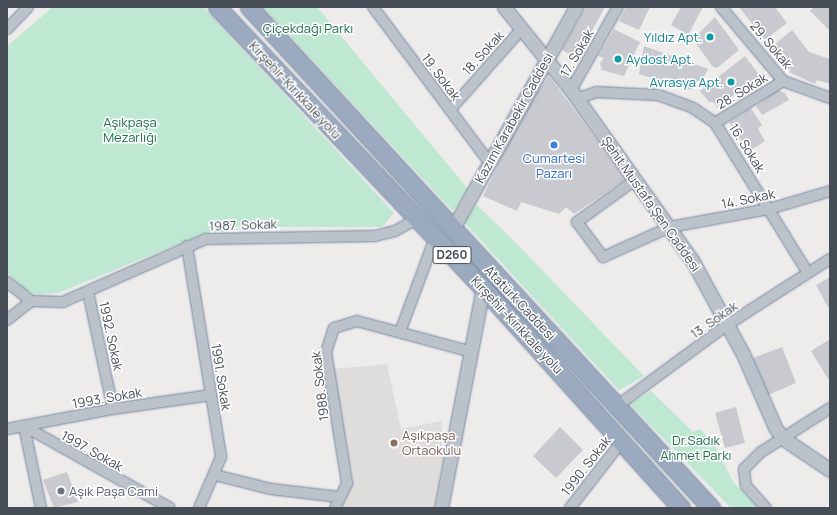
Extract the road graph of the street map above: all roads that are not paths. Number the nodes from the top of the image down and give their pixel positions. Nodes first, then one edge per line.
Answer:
1 (28, 7) edge
2 (217, 7) edge
3 (249, 7) edge
4 (373, 7) edge
5 (504, 7) edge
6 (576, 7) edge
7 (618, 7) edge
8 (721, 7) edge
9 (7, 29) edge
10 (520, 31) junction
11 (544, 62) junction
12 (783, 81) junction
13 (574, 94) junction
14 (830, 98) edge
15 (450, 110) junction
16 (715, 123) junction
17 (489, 162) junction
18 (635, 180) junction
19 (830, 192) edge
20 (769, 209) junction
21 (417, 220) junction
22 (670, 227) junction
23 (452, 230) junction
24 (435, 238) junction
25 (187, 246) junction
26 (830, 260) edge
27 (808, 272) junction
28 (7, 282) edge
29 (483, 288) junction
30 (88, 292) junction
31 (31, 301) junction
32 (7, 320) edge
33 (727, 326) junction
34 (400, 332) junction
35 (469, 351) junction
36 (211, 395) junction
37 (617, 406) junction
38 (830, 408) edge
39 (113, 409) junction
40 (24, 426) junction
41 (7, 429) edge
42 (784, 439) junction
43 (623, 440) junction
44 (830, 470) edge
45 (215, 475) junction
46 (340, 497) junction
47 (40, 508) edge
48 (170, 508) edge
49 (199, 508) edge
50 (335, 508) edge
51 (441, 508) edge
52 (570, 508) edge
53 (681, 508) edge
54 (711, 508) edge
55 (766, 508) edge

1 - 9 street
2 - 21 highway, Kırşehir-Kırıkkale yolu / D260
3 - 23 highway, Atatürk Caddesi / D260
4 - 15 street, 19. Sokak
5 - 10 street, Şehit Mustafa Şen Caddesi
6 - 11 street, Kazım Karabekir Caddesi
7 - 13 street, 17. Sokak
8 - 12 street, 29. Sokak
10 - 11 street, Şehit Mustafa Şen Caddesi
10 - 15 street, 18. Sokak
11 - 13 street, Şehit Mustafa Şen Caddesi
11 - 17 street, Kazım Karabekir Caddesi
12 - 14 street, 29. Sokak
12 - 16 street, 28. Sokak
13 - 16 street, 16. Sokak
13 - 18 street, Şehit Mustafa Şen Caddesi
15 - 17 street, 19. Sokak
16 - 20 street, 16. Sokak
17 - 23 street, Kazım Karabekir Caddesi
18 - 22 street, Şehit Mustafa Şen Caddesi
18 - 22 street, 14. Sokak
19 - 20 street, 14. Sokak
20 - 22 street, 14. Sokak
20 - 27 street, 16. Sokak
21 - 24 highway, Kırşehir-Kırıkkale yolu / D260
21 - 25 street, 1987. Sokak
22 - 33 street, Şehit Mustafa Şen Caddesi
23 - 37 highway, Atatürk Caddesi / D260
24 - 29 highway, Kırşehir-Kırıkkale yolu / D260
24 - 34 street
25 - 30 street, 1987. Sokak
25 - 36 street, 1991. Sokak
26 - 27 street, 13. Sokak
27 - 33 street, 13. Sokak
28 - 31 street
29 - 35 street
29 - 43 highway, Kırşehir-Kırıkkale yolu / D260
30 - 31 street, 1987. Sokak
30 - 39 street, 1992. Sokak
31 - 32 street
33 - 37 street, 13. Sokak
33 - 42 street, Şehit Mustafa Şen Caddesi
34 - 35 street, 1988. Sokak
34 - 46 street, 1988. Sokak
35 - 51 street
36 - 39 street, 1993. Sokak
36 - 45 street, 1991. Sokak
37 - 54 highway, Atatürk Caddesi / D260
38 - 42 street
39 - 40 street, 1993. Sokak
40 - 41 street, 1993. Sokak
40 - 47 street
40 - 48 street, 1997. Sokak
42 - 44 street
42 - 55 street
43 - 52 street, 1990. Sokak
43 - 53 highway, Kırşehir-Kırıkkale yolu / D260
45 - 46 street
45 - 49 street, 1991. Sokak
46 - 50 street, 1988. Sokak

